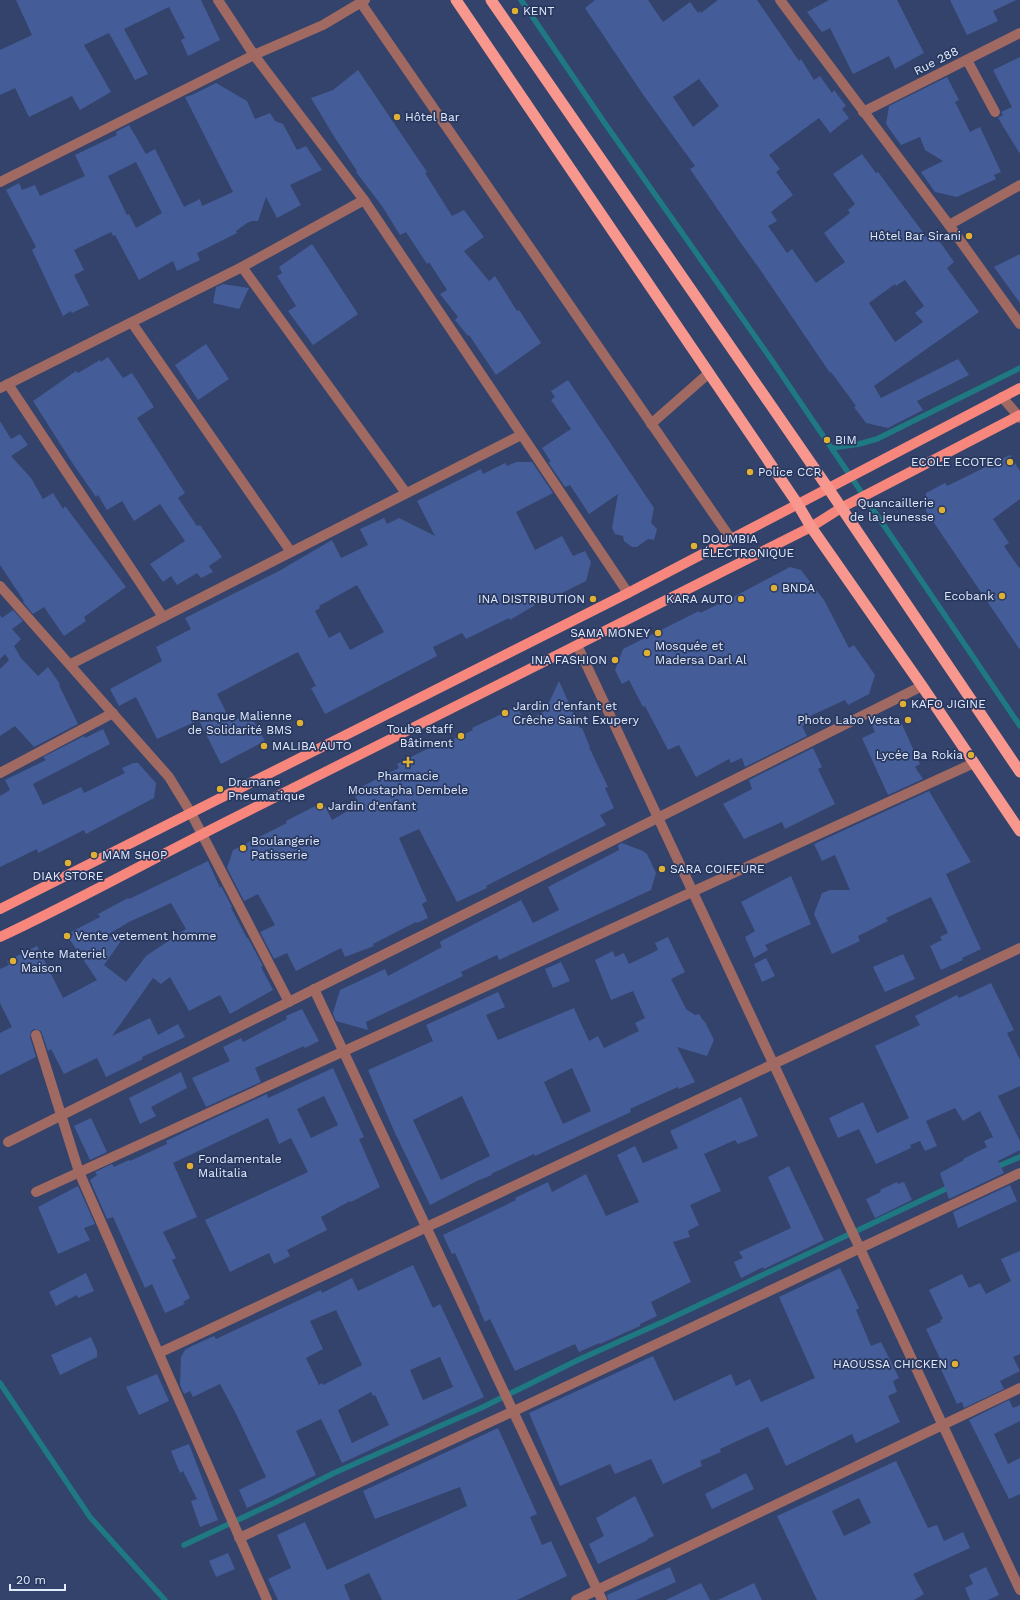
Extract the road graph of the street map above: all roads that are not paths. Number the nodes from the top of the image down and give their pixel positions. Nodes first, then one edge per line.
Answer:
1 (218, 0) edge
2 (456, 0) edge
3 (491, 0) edge
4 (780, 0) edge
5 (363, 2) edge
6 (1020, 33) edge
7 (254, 55) junction
8 (967, 60) junction
9 (863, 112) junction
10 (995, 112) dead end
11 (0, 182) edge
12 (1020, 185) edge
13 (364, 200) junction
14 (949, 225) junction
15 (242, 267) junction
16 (132, 323) junction
17 (1020, 324) edge
18 (709, 373) junction
19 (4, 386) edge
20 (1020, 388) edge
21 (1002, 397) junction
22 (1020, 416) edge
23 (651, 424) junction
24 (521, 435) junction
25 (828, 488) junction
26 (406, 493) junction
27 (797, 503) junction
28 (841, 508) junction
29 (811, 527) junction
30 (731, 539) junction
31 (291, 552) junction
32 (1, 590) edge
33 (628, 593) junction
34 (163, 617) junction
35 (578, 647) junction
36 (71, 664) junction
37 (922, 686) junction
38 (113, 713) junction
39 (974, 763) junction
40 (1020, 772) edge
41 (0, 773) edge
42 (191, 814) junction
43 (658, 817) junction
44 (1020, 831) edge
45 (202, 834) junction
46 (693, 892) junction
47 (0, 909) edge
48 (0, 937) edge
49 (1020, 948) edge
50 (314, 989) junction
51 (289, 1002) junction
52 (36, 1035) dead end
53 (344, 1051) junction
54 (774, 1064) junction
55 (61, 1116) junction
56 (8, 1142) dead end
57 (79, 1172) junction
58 (1020, 1173) edge
59 (36, 1192) dead end
60 (427, 1227) junction
61 (860, 1248) junction
62 (158, 1353) junction
63 (1020, 1388) edge
64 (514, 1411) junction
65 (943, 1425) junction
66 (239, 1538) junction
67 (598, 1590) junction
68 (1020, 1590) edge
69 (267, 1600) edge
70 (576, 1600) edge
71 (602, 1600) edge

1 - 7 street
2 - 18 highway
3 - 25 highway
4 - 9 street
5 - 7 street
5 - 23 street
6 - 8 street, Rue 288
7 - 11 street
7 - 13 street
8 - 9 street, Rue 288
8 - 10 street
9 - 14 street
12 - 14 street
13 - 15 street
13 - 24 street
14 - 17 street
15 - 16 street
15 - 26 street
16 - 19 street
16 - 31 street
18 - 23 street
18 - 27 highway
19 - 34 street
20 - 21 main road
21 - 22 street
21 - 25 main road
22 - 28 main road
23 - 30 street
24 - 26 street
24 - 33 street
25 - 27 main road
25 - 28 highway
26 - 31 street
27 - 29 highway
27 - 30 main road
28 - 29 main road
28 - 40 highway
29 - 35 main road
29 - 37 highway
30 - 33 main road
31 - 34 street
32 - 36 street
33 - 42 main road
34 - 36 street
35 - 43 street
35 - 45 main road
36 - 38 street
37 - 39 highway
37 - 43 street
38 - 41 street
38 - 42 street
39 - 44 highway
39 - 46 street
42 - 45 street
42 - 47 main road
43 - 46 street
43 - 50 street
45 - 48 main road
45 - 51 street
46 - 53 street
46 - 54 street
49 - 54 street
50 - 51 street
50 - 53 street
51 - 55 street
52 - 55 street
53 - 57 street
53 - 60 street
54 - 60 street
54 - 61 street
55 - 56 street
55 - 57 street
57 - 59 street
57 - 62 street
58 - 61 street
60 - 62 street
60 - 64 street
61 - 64 street
61 - 65 street
62 - 66 street
63 - 65 street
64 - 66 street
64 - 67 street
65 - 67 street
65 - 68 street
66 - 69 street
67 - 70 street
67 - 71 street

